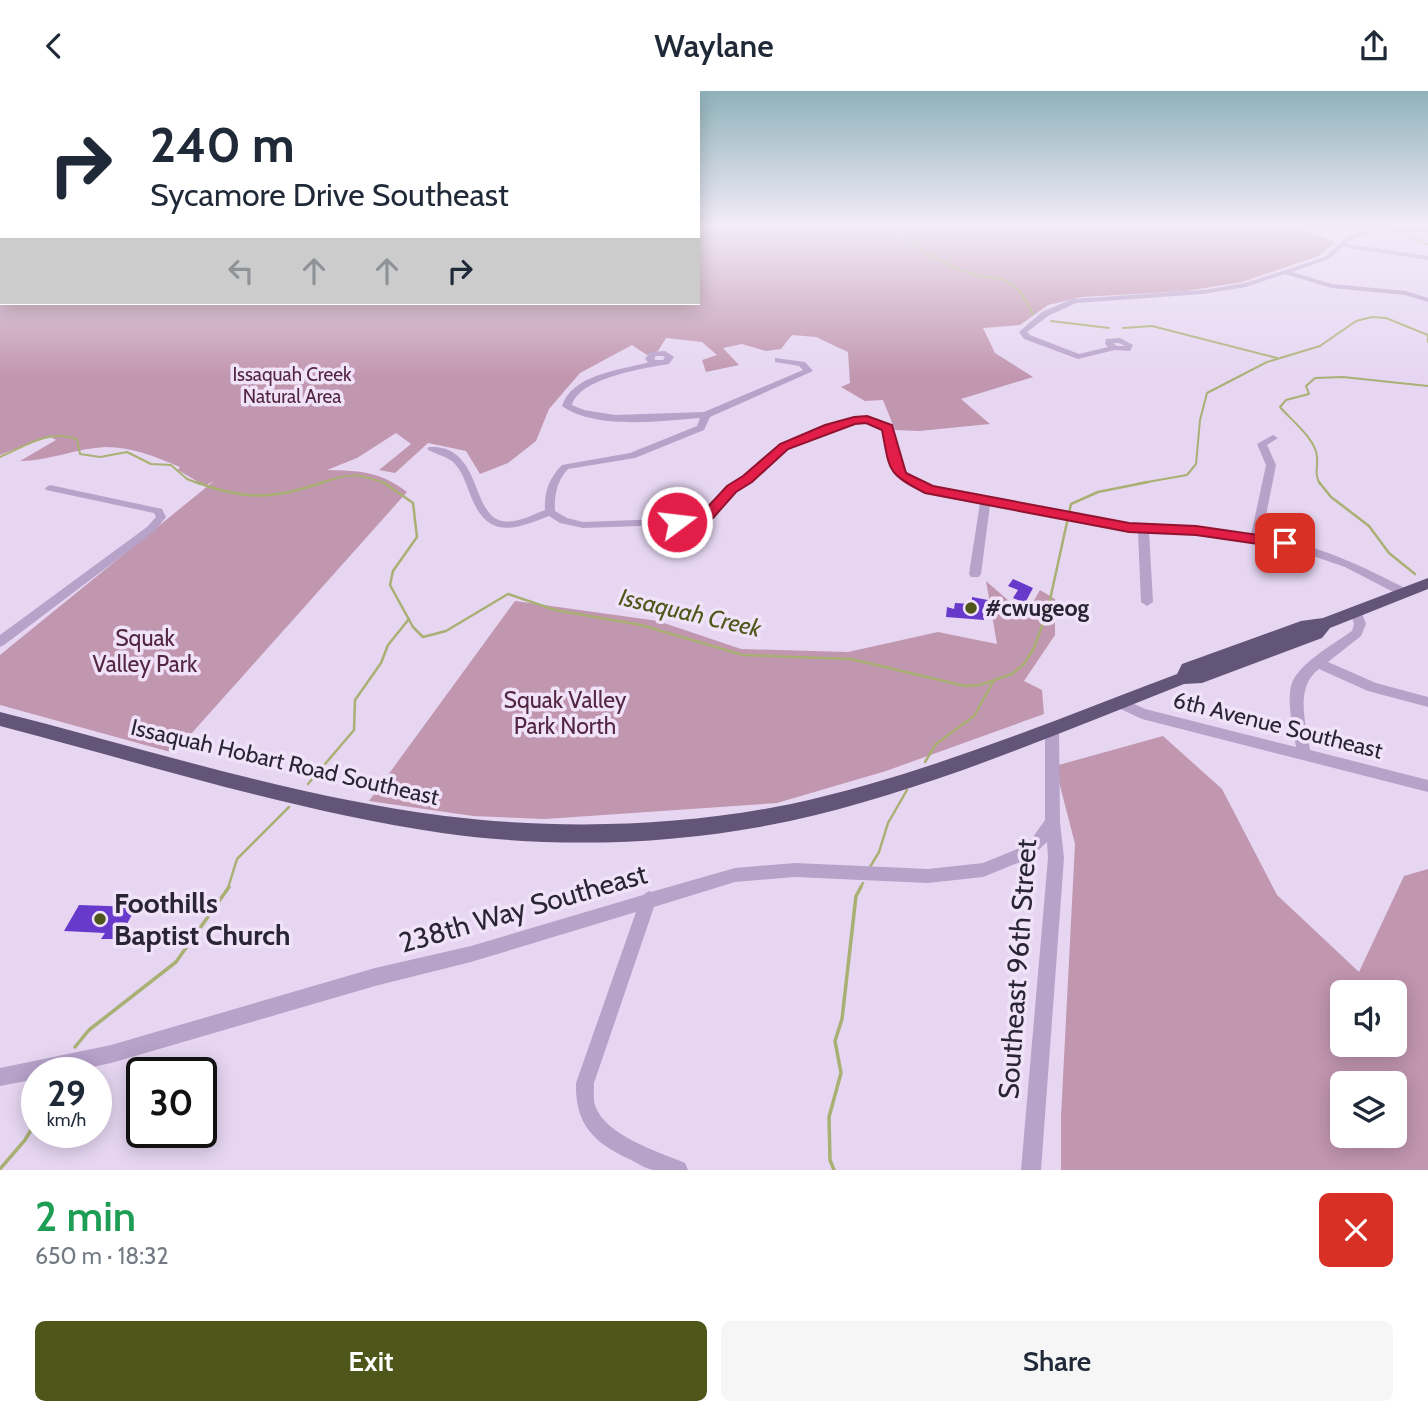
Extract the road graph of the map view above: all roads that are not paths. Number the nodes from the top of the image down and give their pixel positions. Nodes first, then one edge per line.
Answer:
1 (1269, 277) edge
2 (1304, 277) edge
3 (1428, 300) edge
4 (1115, 348) dead end
5 (778, 360) dead end
6 (654, 363) dead end
7 (706, 415) junction
8 (1273, 438) dead end
9 (432, 449) dead end
10 (50, 488) dead end
11 (985, 502) junction
12 (550, 512) junction
13 (1143, 529) junction
14 (1256, 537) junction
15 (975, 574) dead end
16 (1428, 583) edge
17 (1403, 592) junction
18 (1147, 602) dead end
19 (1356, 611) junction
20 (0, 642) edge
21 (1317, 663) junction
22 (1119, 702) junction
23 (1428, 702) edge
24 (0, 719) edge
25 (1052, 729) junction
26 (1304, 755) junction
27 (1428, 786) edge
28 (1052, 821) junction
29 (649, 899) junction
30 (0, 1077) edge
31 (678, 1170) edge
32 (1031, 1170) edge

1 - 4 street
2 - 3 street
5 - 7 street
6 - 7 street
7 - 12 street
8 - 14 street
9 - 12 street
10 - 20 street
11 - 12 street
11 - 13 street
11 - 15 street
13 - 14 street
13 - 18 street
14 - 17 street
16 - 17 main road, Issaquah Hobart Road Southeast
17 - 19 main road, Issaquah Hobart Road Southeast
19 - 21 street
19 - 22 main road, Issaquah Hobart Road Southeast
21 - 23 street
21 - 26 street
22 - 25 main road, Issaquah Hobart Road Southeast
22 - 26 street, 6th Avenue Southeast
24 - 25 main road, Issaquah Hobart Road Southeast
25 - 28 street, Southeast 96th Street
26 - 27 street, 6th Avenue Southeast
28 - 29 street, 238th Way Southeast
28 - 32 street, Southeast 96th Street
29 - 30 street, 238th Way Southeast
29 - 31 street

